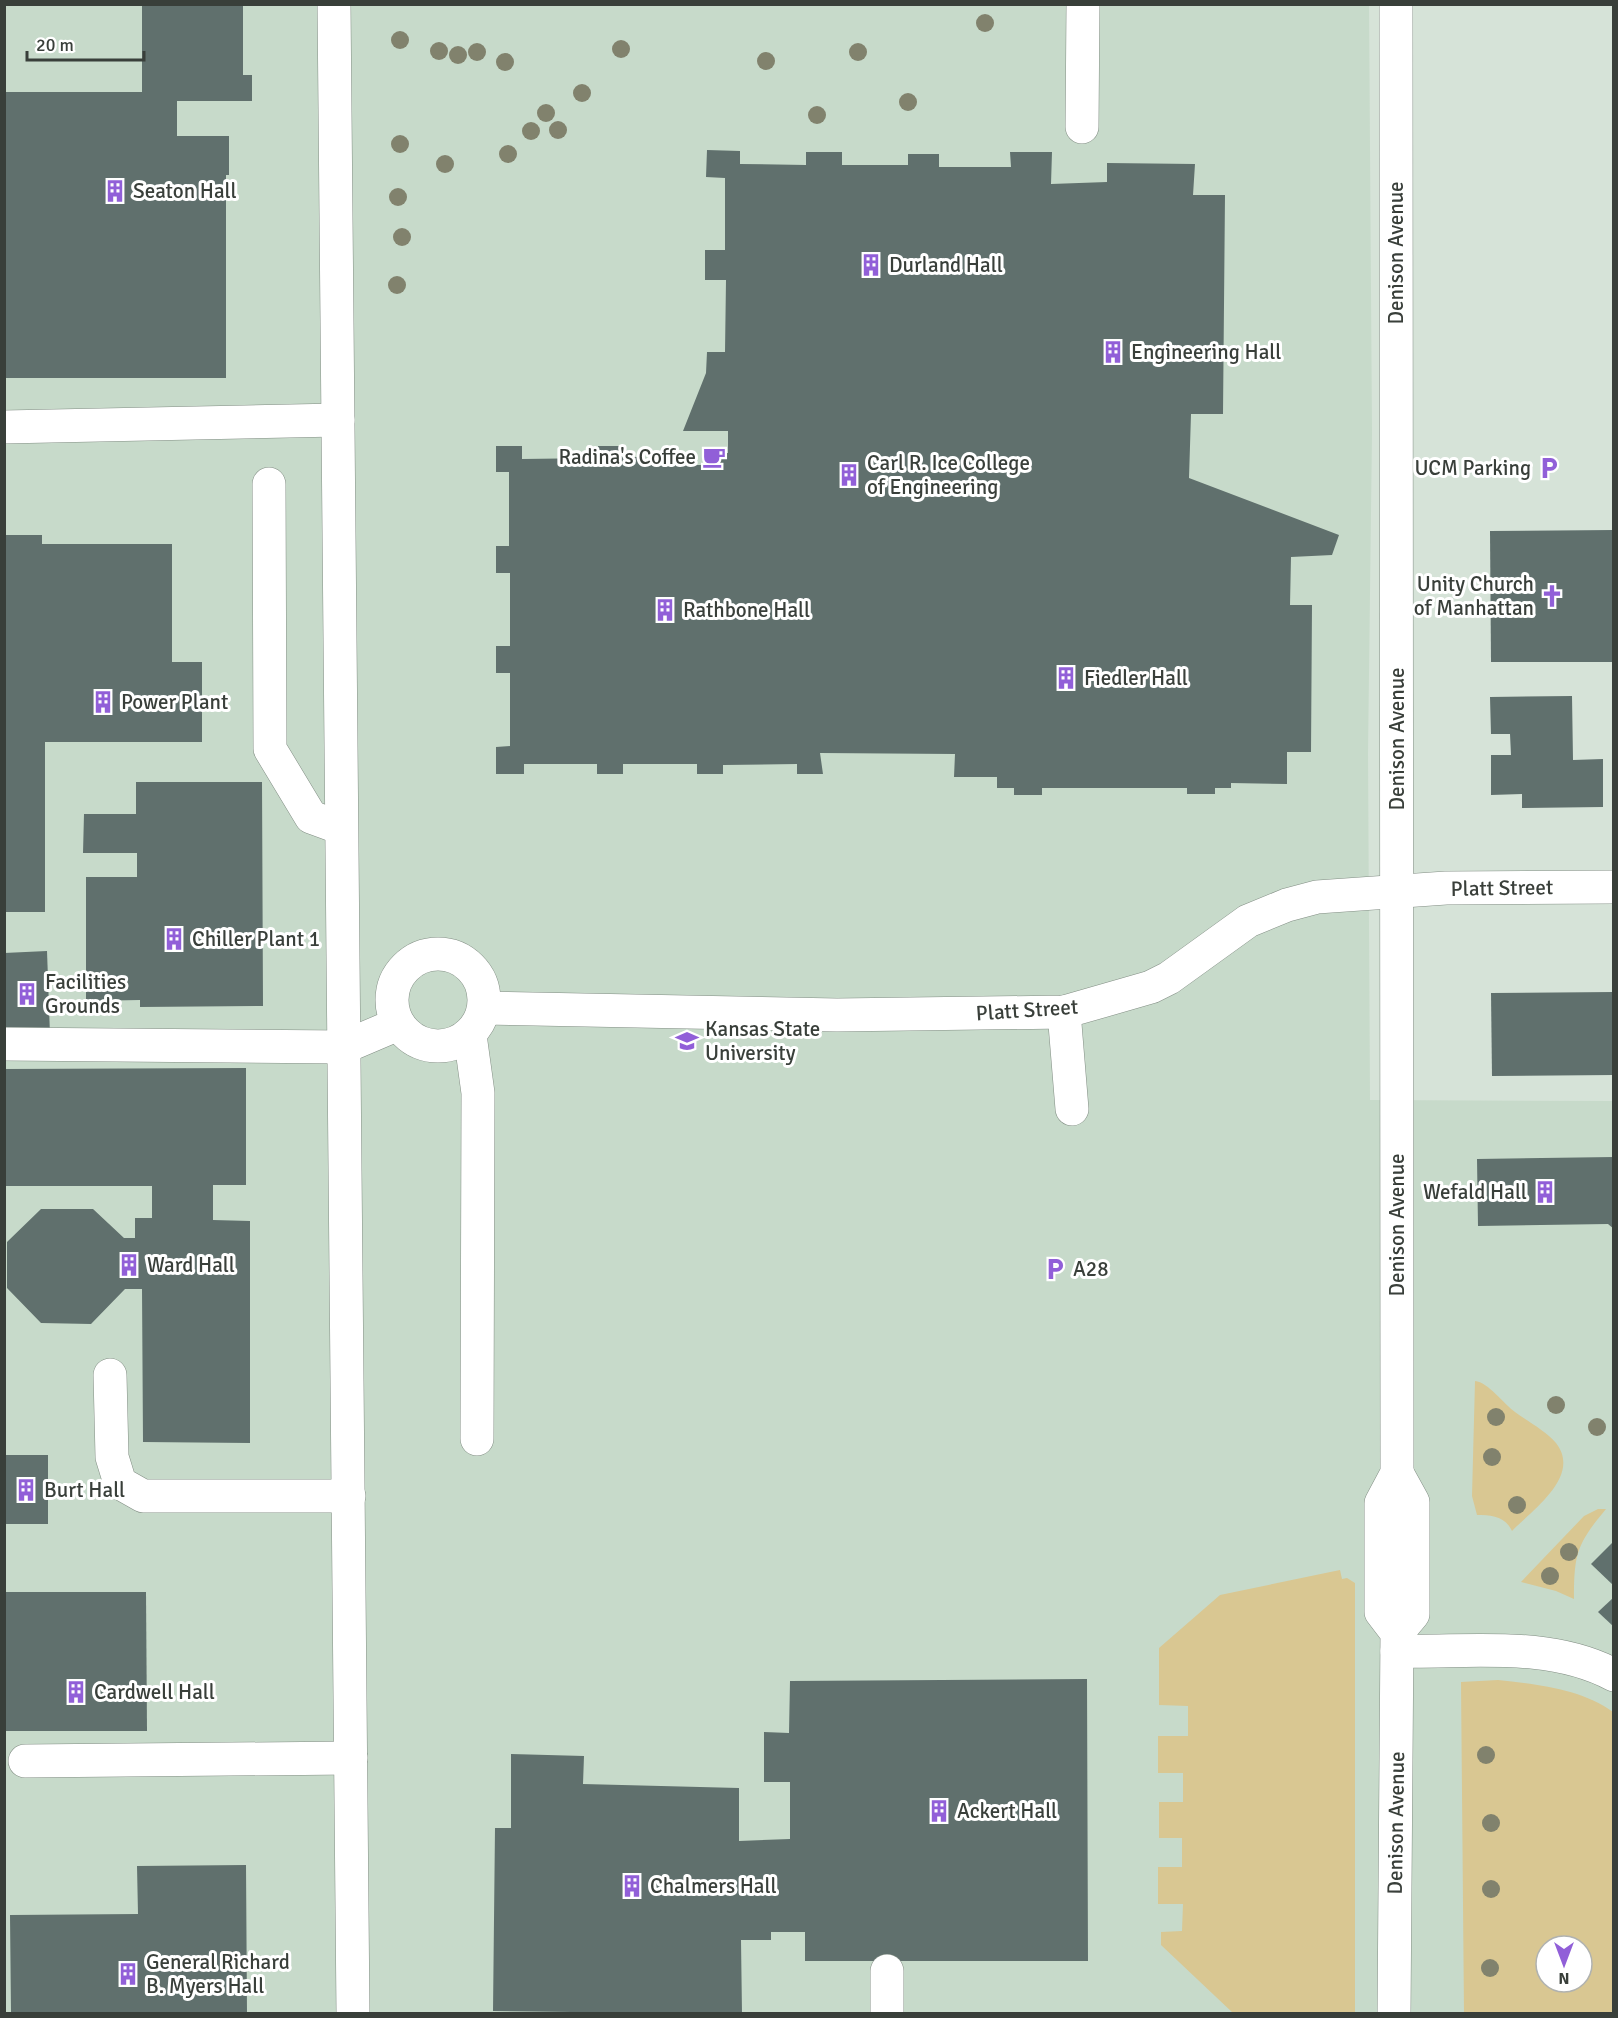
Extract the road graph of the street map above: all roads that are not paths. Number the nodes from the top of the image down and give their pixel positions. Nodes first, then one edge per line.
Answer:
1 (334, 4) edge
2 (1083, 4) edge
3 (1396, 4) edge
4 (1082, 127) dead end
5 (338, 420) junction
6 (4, 427) edge
7 (269, 484) dead end
8 (341, 828) junction
9 (1614, 887) edge
10 (1396, 891) junction
11 (1064, 1012) junction
12 (477, 1021) junction
13 (398, 1024) junction
14 (4, 1044) edge
15 (344, 1047) junction
16 (1072, 1109) dead end
17 (110, 1375) dead end
18 (477, 1439) dead end
19 (349, 1496) junction
20 (1397, 1642) junction
21 (1614, 1675) edge
22 (351, 1758) junction
23 (25, 1761) dead end
24 (887, 1971) dead end
25 (353, 2013) edge
26 (887, 2013) edge
27 (1394, 2013) edge

1 - 5 street
2 - 4 street
3 - 10 street, Denison Avenue
5 - 6 street
5 - 8 street
7 - 8 street
8 - 15 street
9 - 10 street, Platt Street
10 - 11 street, Platt Street
10 - 20 street, Denison Avenue
11 - 12 street, Platt Street
11 - 16 street
12 - 13 street
12 - 13 street
12 - 18 street
13 - 15 street
14 - 15 street
15 - 19 street
17 - 19 street
19 - 22 street
20 - 21 street
20 - 27 street, Denison Avenue
22 - 23 street
22 - 25 street
24 - 26 street

